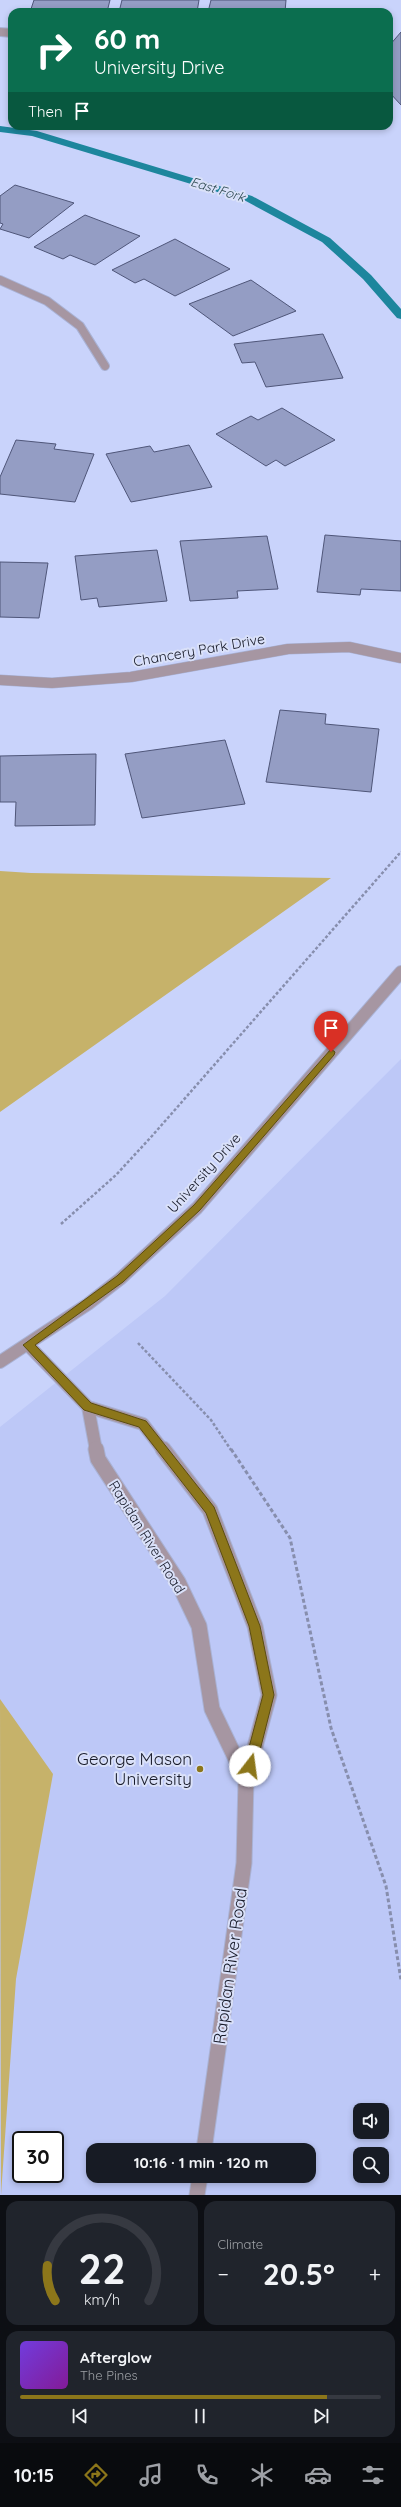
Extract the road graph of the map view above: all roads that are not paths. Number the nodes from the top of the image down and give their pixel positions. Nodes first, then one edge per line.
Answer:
1 (0, 280) edge
2 (105, 366) dead end
3 (401, 658) edge
4 (0, 680) edge
5 (401, 972) edge
6 (28, 1345) junction
7 (0, 1362) edge
8 (88, 1407) junction
9 (246, 1780) junction
10 (205, 2143) edge
11 (199, 2183) edge
12 (197, 2195) edge

1 - 2 street
3 - 4 street, Chancery Park Drive
5 - 6 street, University Drive
6 - 7 street, University Drive
6 - 8 street, Rapidan River Road
8 - 9 street, Rapidan River Road
8 - 9 street, Rapidan River Road
9 - 10 street, Rapidan River Road
11 - 12 street

